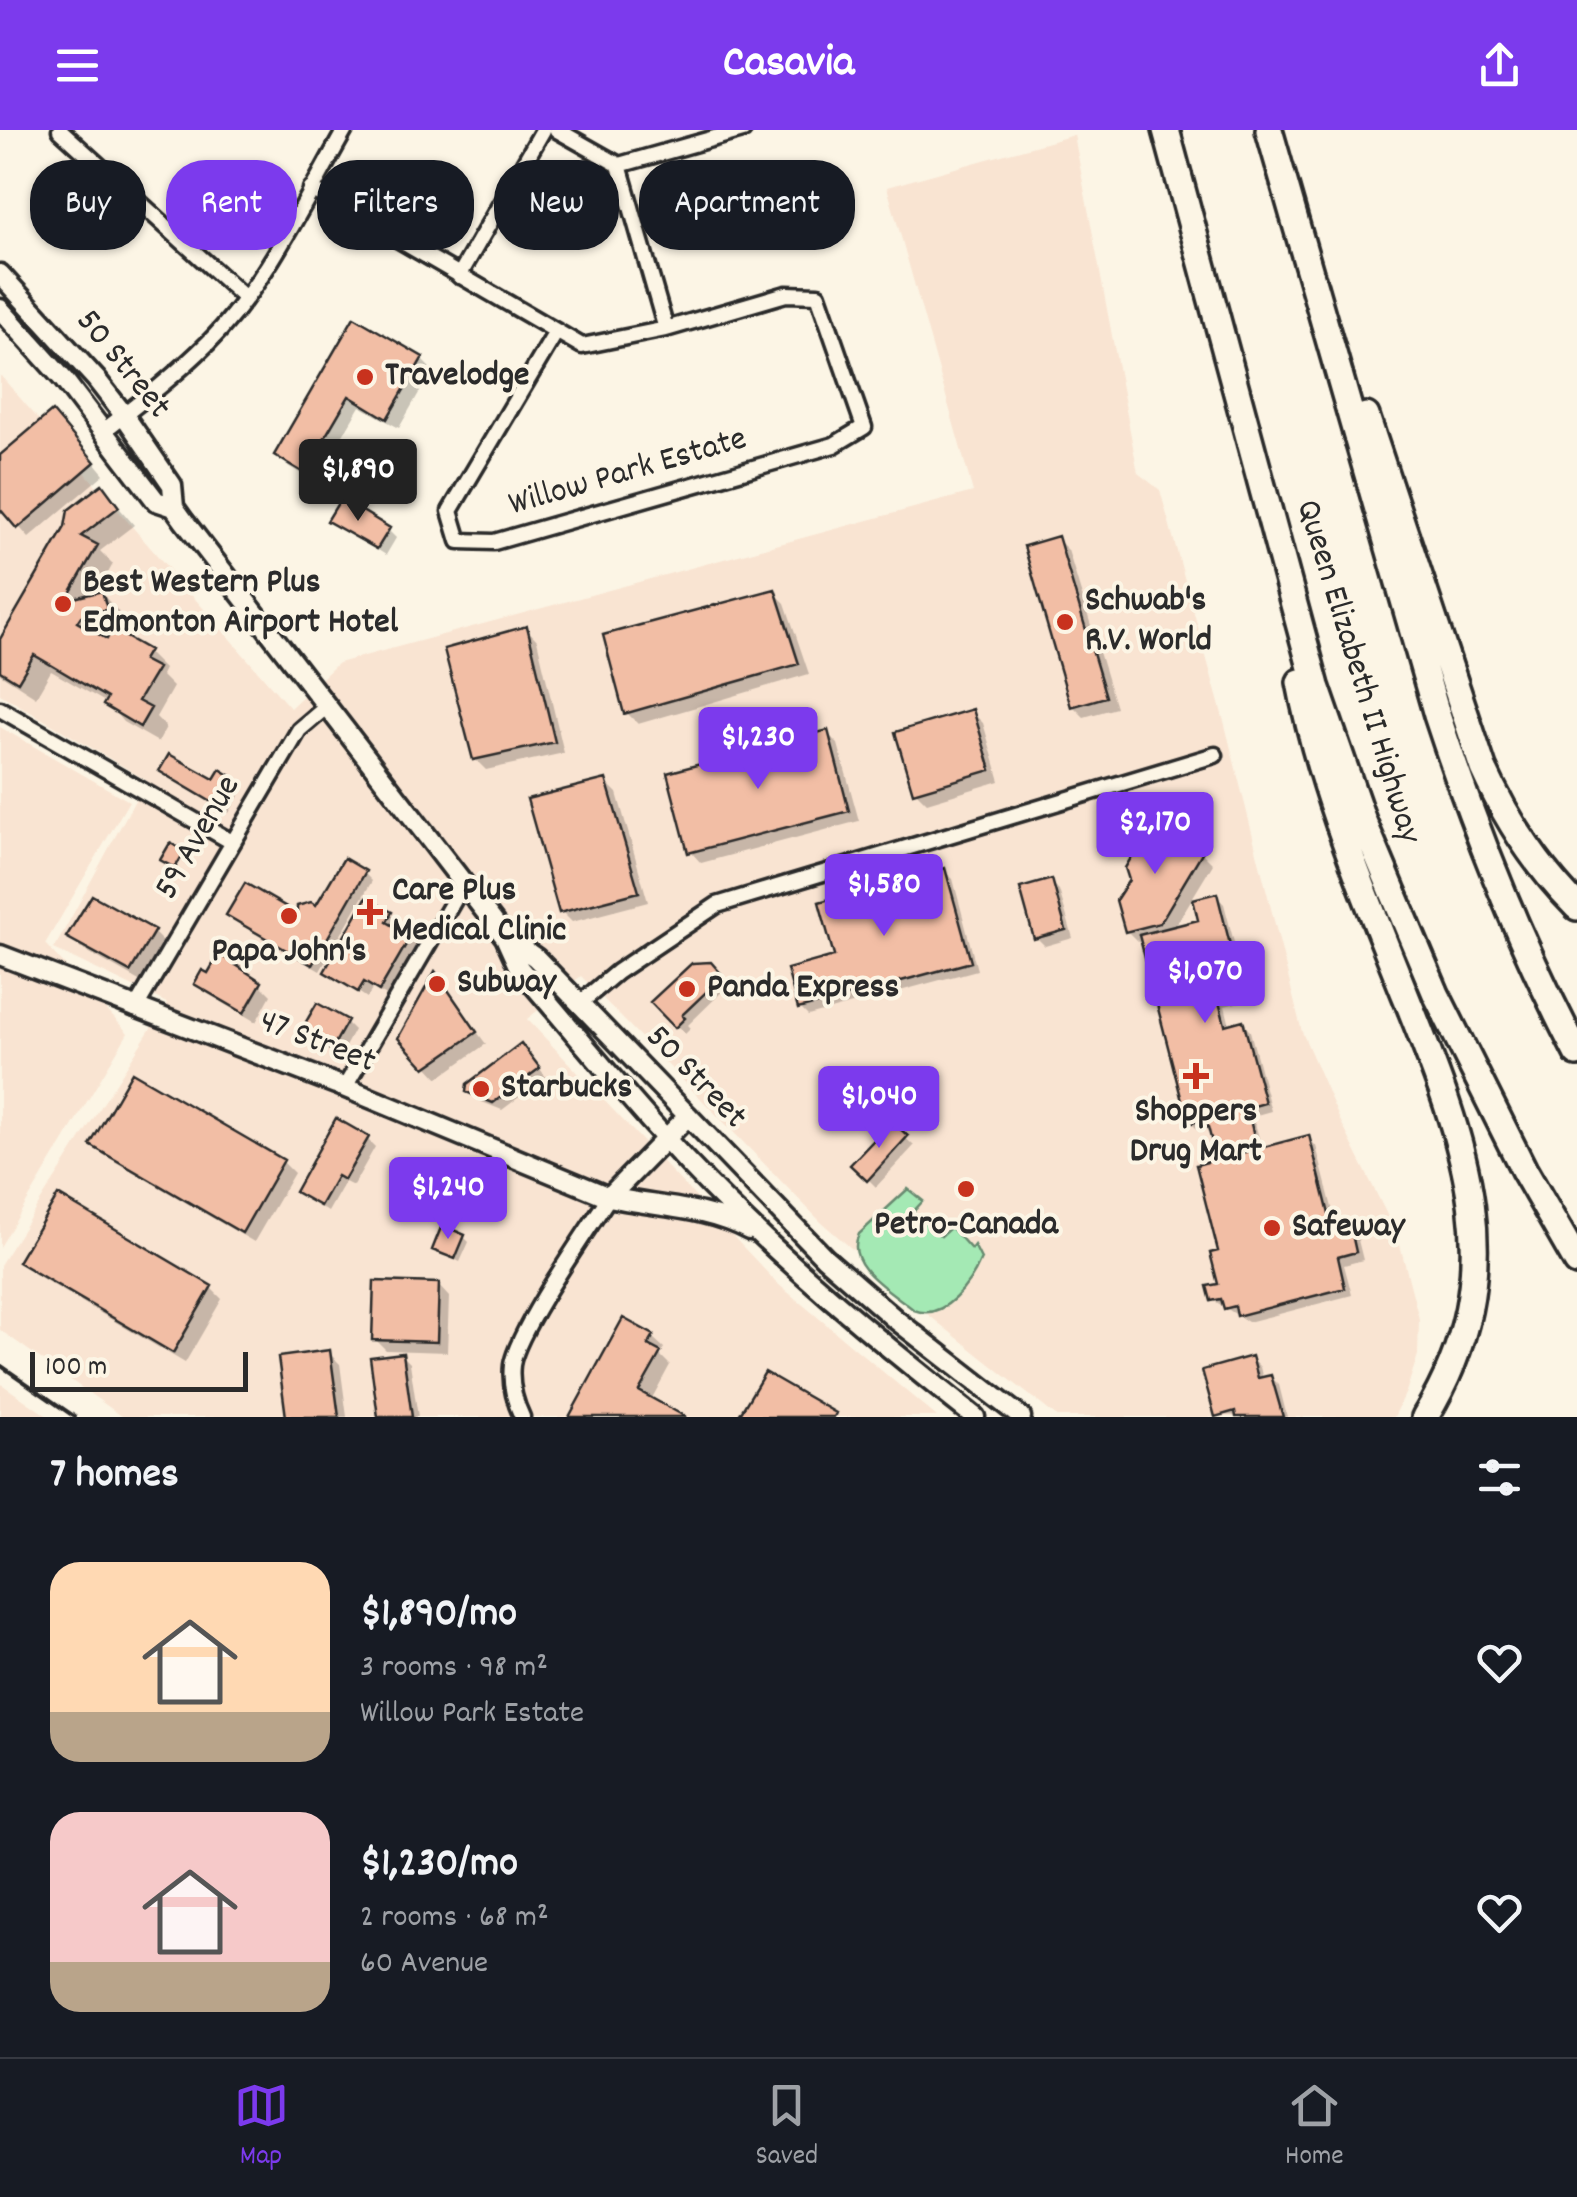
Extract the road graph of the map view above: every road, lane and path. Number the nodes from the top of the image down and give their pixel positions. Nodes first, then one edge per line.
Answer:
1 (60, 130) edge
2 (345, 130) edge
3 (544, 130) edge
4 (557, 130) edge
5 (743, 130) edge
6 (1166, 130) edge
7 (1270, 130) edge
8 (610, 160) edge
9 (619, 165) joint
10 (312, 189) junction
11 (0, 274) edge
12 (459, 276) junction
13 (245, 298) junction
14 (0, 309) edge
15 (666, 329) junction
16 (556, 332) junction
17 (124, 414) junction
18 (102, 432) junction
19 (1265, 496) junction
20 (174, 507) junction
21 (326, 707) junction
22 (0, 709) edge
23 (1215, 755) dead end
24 (232, 842) junction
25 (464, 883) junction
26 (1577, 907) edge
27 (506, 937) junction
28 (0, 954) edge
29 (579, 1004) junction
30 (135, 1009) junction
31 (1577, 1052) edge
32 (345, 1088) junction
33 (688, 1116) junction
34 (666, 1137) junction
35 (609, 1197) junction
36 (769, 1242) junction
37 (1577, 1262) edge
38 (522, 1417) edge
39 (975, 1417) edge
40 (1021, 1417) edge
41 (1425, 1417) edge

1 - 13 street
2 - 10 street
3 - 12 street
4 - 8 street
5 - 9 street
6 - 19 highway, Queen Elizabeth II Highway
7 - 26 highway
7 - 31 highway, Queen Elizabeth II Highway
9 - 15 street
10 - 12 street
10 - 13 street
11 - 17 main road, 50 Street
12 - 16 street
13 - 17 street
14 - 18 main road, 50 Street
15 - 16 street, Willow Park Estate
15 - 16 street, Willow Park Estate
17 - 18 street
17 - 20 main road, 50 Street
18 - 20 main road, 50 Street
19 - 37 highway, Queen Elizabeth II Highway
19 - 41 highway
20 - 21 main road, 50 Street
21 - 24 street, 59 Avenue
21 - 25 main road, 50 Street
22 - 24 street
23 - 29 street
24 - 30 street, 59 Avenue
25 - 27 main road, 50 Street
25 - 32 street
27 - 29 main road, 50 Street
27 - 34 main road, 50 Street
28 - 30 main road, 47 Street
29 - 33 main road, 50 Street
30 - 32 main road, 47 Street
32 - 35 main road, 47 Street
33 - 34 main road
33 - 40 main road, 50 Street
34 - 35 main road
34 - 36 main road, 50 Street
35 - 36 main road, 47 Street
35 - 38 street
36 - 39 main road, 50 Street

